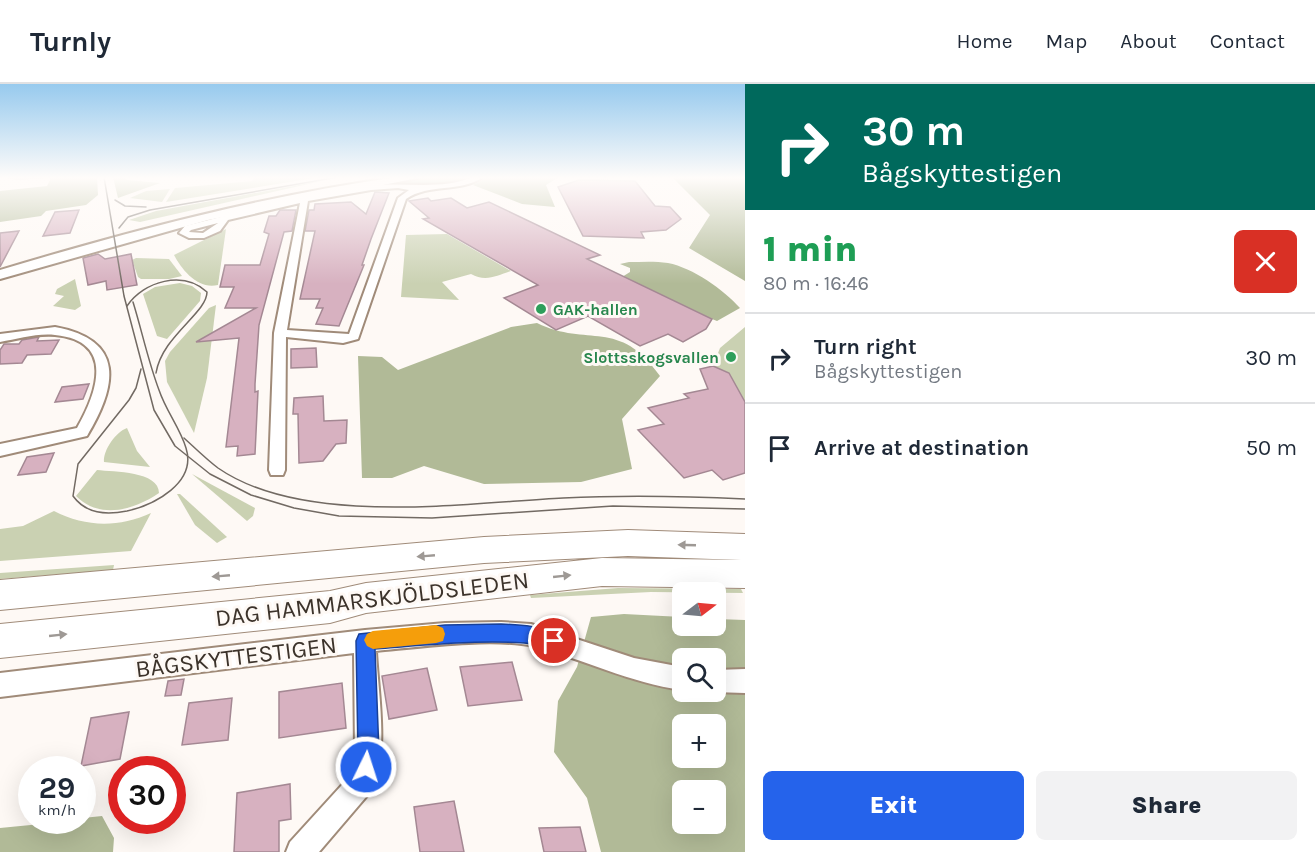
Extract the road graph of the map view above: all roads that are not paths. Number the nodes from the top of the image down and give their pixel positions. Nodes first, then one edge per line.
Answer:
1 (209, 213) edge
2 (230, 213) edge
3 (254, 213) edge
4 (302, 213) edge
5 (397, 213) edge
6 (224, 220) dead end
7 (0, 267) edge
8 (0, 275) edge
9 (280, 333) junction
10 (0, 338) edge
11 (0, 450) edge
12 (277, 470) dead end
13 (745, 548) edge
14 (745, 574) edge
15 (0, 595) edge
16 (0, 641) edge
17 (365, 641) junction
18 (672, 677) edge
19 (726, 681) edge
20 (745, 681) edge
21 (0, 685) edge
22 (300, 852) edge

1 - 7 main road
2 - 8 main road
3 - 6 street
4 - 9 street
5 - 9 street
9 - 12 street
10 - 11 street
13 -> 15 main road, DAG HAMMARSKJÖLDSLEDEN
16 -> 14 main road, DAG HAMMARSKJÖLDSLEDEN
17 - 18 street, BÅGSKYTTESTIGEN
17 - 21 street, BÅGSKYTTESTIGEN
17 - 22 street
19 - 20 street

